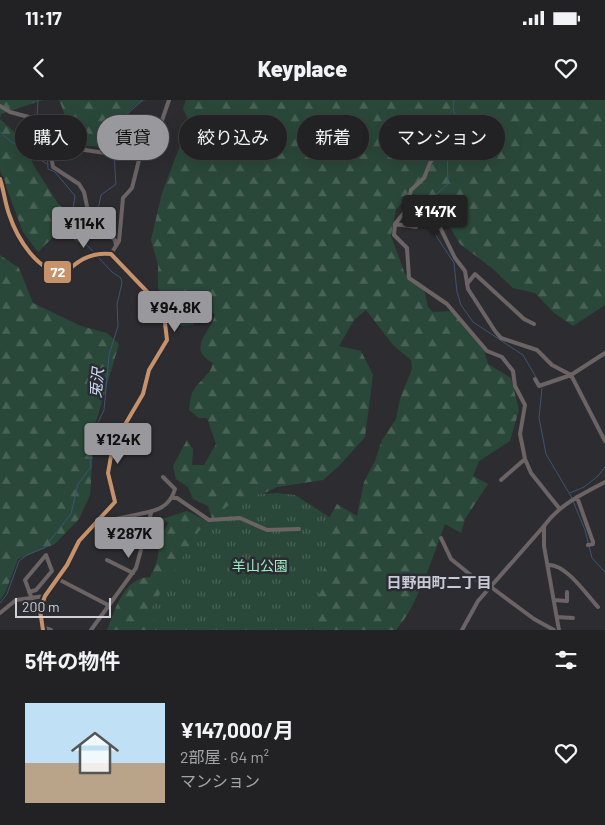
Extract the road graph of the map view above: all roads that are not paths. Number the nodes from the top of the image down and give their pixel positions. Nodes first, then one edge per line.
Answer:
1 (169, 100) edge
2 (0, 106) edge
3 (21, 115) edge
4 (164, 115) edge
5 (52, 160) edge
6 (139, 160) edge
7 (432, 160) edge
8 (0, 180) edge
9 (395, 224) junction
10 (116, 247) junction
11 (112, 254) junction
12 (467, 284) junction
13 (534, 324) dead end
14 (604, 355) edge
15 (571, 376) junction
16 (535, 379) dead end
17 (605, 441) edge
18 (525, 459) junction
19 (163, 477) dead end
20 (502, 480) dead end
21 (605, 483) edge
22 (577, 497) junction
23 (172, 498) junction
24 (559, 508) junction
25 (151, 513) junction
26 (96, 523) junction
27 (544, 526) junction
28 (299, 529) dead end
29 (441, 538) dead end
30 (589, 545) dead end
31 (107, 560) dead end
32 (548, 564) junction
33 (133, 572) junction
34 (58, 579) junction
35 (490, 588) junction
36 (29, 592) junction
37 (567, 592) dead end
38 (45, 596) junction
39 (32, 599) junction
40 (554, 600) junction
41 (108, 605) junction
42 (598, 607) dead end
43 (0, 613) edge
44 (557, 617) junction
45 (573, 618) dead end
46 (544, 624) junction
47 (42, 628) edge
48 (52, 630) edge
49 (91, 630) edge
50 (462, 630) edge
51 (540, 630) edge
52 (554, 630) edge
53 (559, 630) edge

1 - 4 street
2 - 3 street
5 - 10 street
6 - 10 street
7 - 9 street
8 - 11 street
9 - 12 street
9 - 18 street
10 - 11 street
11 - 26 street
12 - 13 street
12 - 15 street
14 - 15 street
15 - 16 street
15 - 17 street
18 - 20 street
18 - 24 street
19 - 23 street
21 - 22 street
22 - 24 street
22 - 30 street
23 - 25 street
23 - 28 street
24 - 27 street
25 - 26 street
25 - 33 street
26 - 34 street
27 - 32 street
27 - 35 street
29 - 35 street
31 - 33 street
32 - 40 street
32 - 42 street
33 - 41 street
34 - 38 street
34 - 41 street
35 - 46 street
35 - 50 street
36 - 36 street
36 - 39 street
37 - 40 street
38 - 39 street
38 - 47 street
39 - 43 street
40 - 44 street
41 - 49 street
44 - 45 street
44 - 53 street
46 - 51 street
46 - 52 street
47 - 48 street

